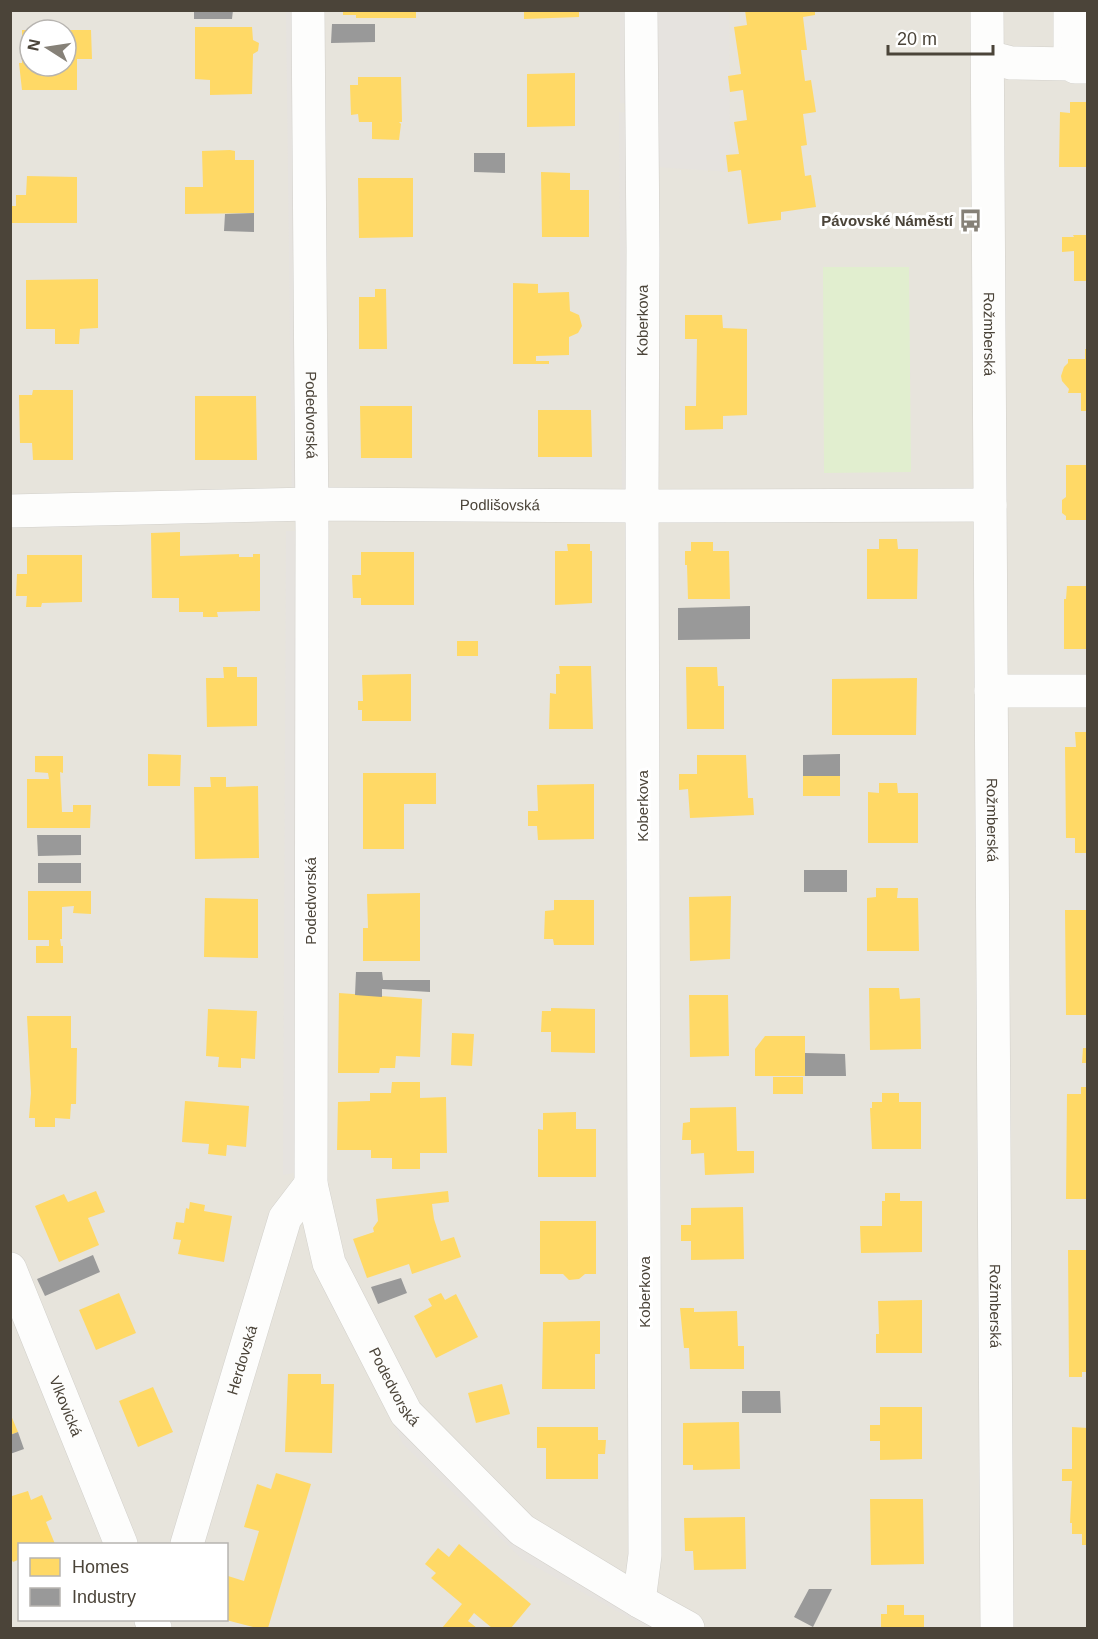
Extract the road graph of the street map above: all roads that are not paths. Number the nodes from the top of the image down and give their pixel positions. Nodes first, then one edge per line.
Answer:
1 (308, 10) edge
2 (641, 10) edge
3 (987, 10) edge
4 (1070, 10) edge
5 (988, 57) junction
6 (1079, 65) edge
7 (311, 504) junction
8 (990, 505) junction
9 (642, 506) junction
10 (10, 511) edge
11 (991, 691) junction
12 (1088, 691) edge
13 (311, 1184) junction
14 (10, 1269) edge
15 (120, 1543) edge
16 (188, 1543) edge
17 (639, 1601) junction
18 (688, 1629) edge
19 (997, 1629) edge

1 - 7 street, Podedvorská
2 - 9 street, Koberkova
3 - 5 street, Rožmberská
4 - 6 street
5 - 6 street
5 - 8 street, Rožmberská
7 - 9 street, Podlišovská
7 - 10 street, Podlišovská
7 - 13 street, Podedvorská
8 - 9 street, Podlišovská
8 - 11 street, Rožmberská
9 - 17 street, Koberkova
11 - 12 street
11 - 19 street, Rožmberská
13 - 16 street, Herdovská
13 - 17 street, Podedvorská
14 - 15 street, Vlkovická
17 - 18 street, Podedvorská

